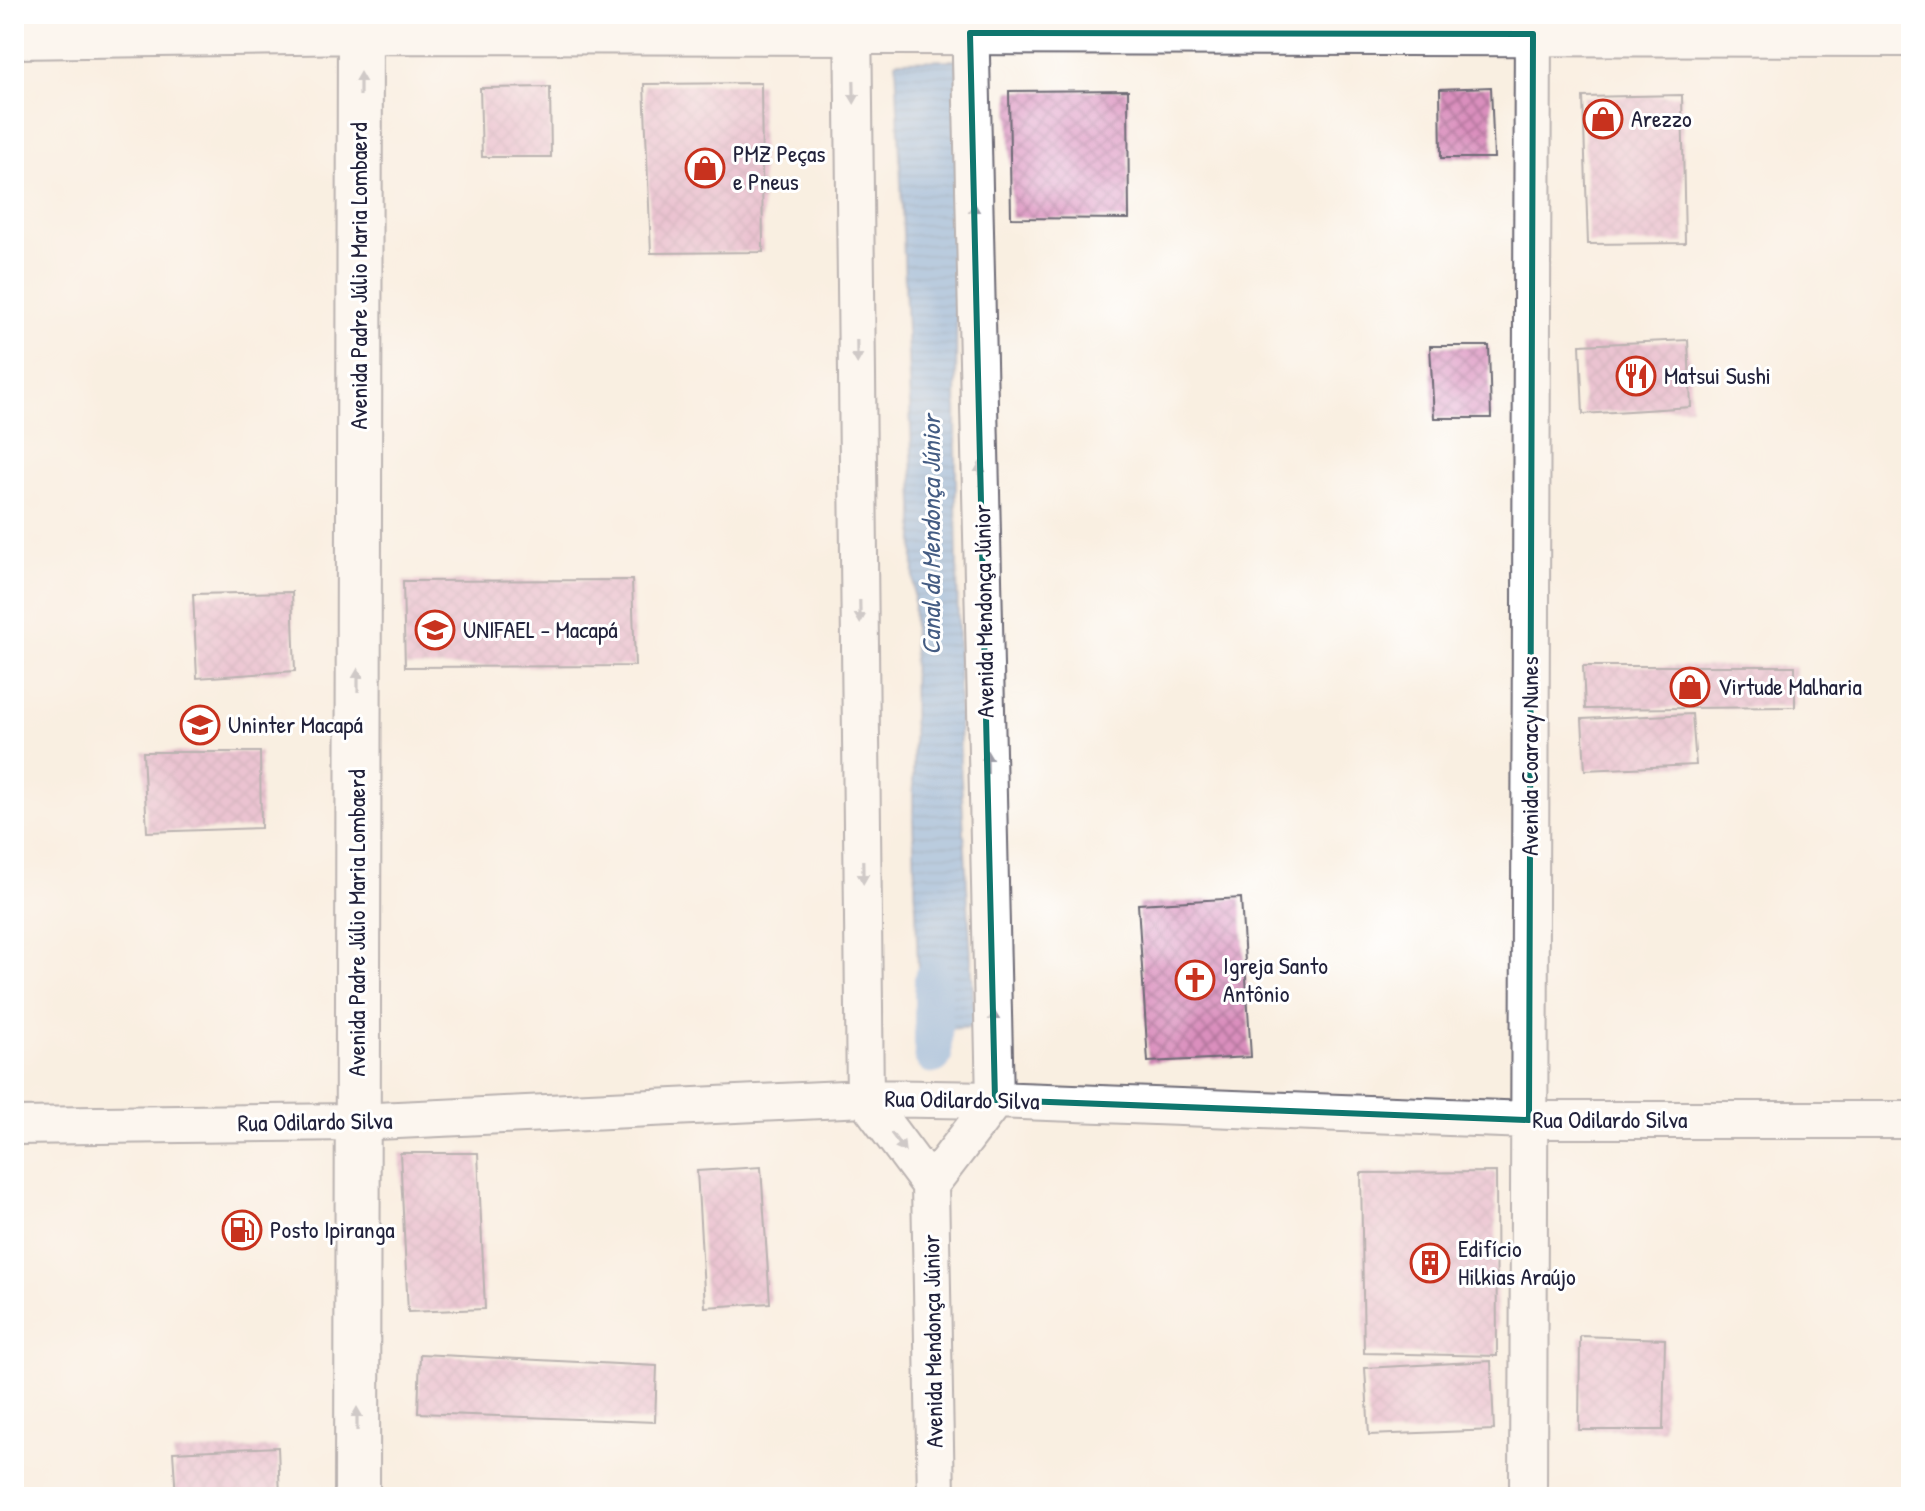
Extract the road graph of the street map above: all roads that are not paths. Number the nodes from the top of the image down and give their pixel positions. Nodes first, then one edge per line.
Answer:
1 (360, 23) edge
2 (1533, 24) edge
3 (867, 26) edge
4 (964, 27) edge
5 (1911, 34) edge
6 (14, 36) edge
7 (865, 1098) junction
8 (995, 1100) junction
9 (1529, 1120) junction
10 (1911, 1120) edge
11 (356, 1122) junction
12 (14, 1126) edge
13 (930, 1185) junction
14 (357, 1497) edge
15 (936, 1497) edge
16 (1528, 1497) edge

1 - 3 street
1 - 6 street
11 -> 1 street, Avenida Padre Júlio Maria Lombaerd
2 - 4 street
2 - 5 street
2 - 9 street, Avenida Coaracy Nunes
3 - 4 street
3 -> 7 street
8 -> 4 street, Avenida Mendonça Júnior
7 - 8 street, Rua Odilardo Silva
7 - 11 street, Rua Odilardo Silva
7 -> 13 street
8 - 9 street, Rua Odilardo Silva
8 - 13 street
9 - 10 street, Rua Odilardo Silva
9 - 16 street, Avenida Coaracy Nunes
11 - 12 street, Rua Odilardo Silva
14 -> 11 street, Avenida Padre Júlio Maria Lombaerd
13 - 15 street, Avenida Mendonça Júnior

